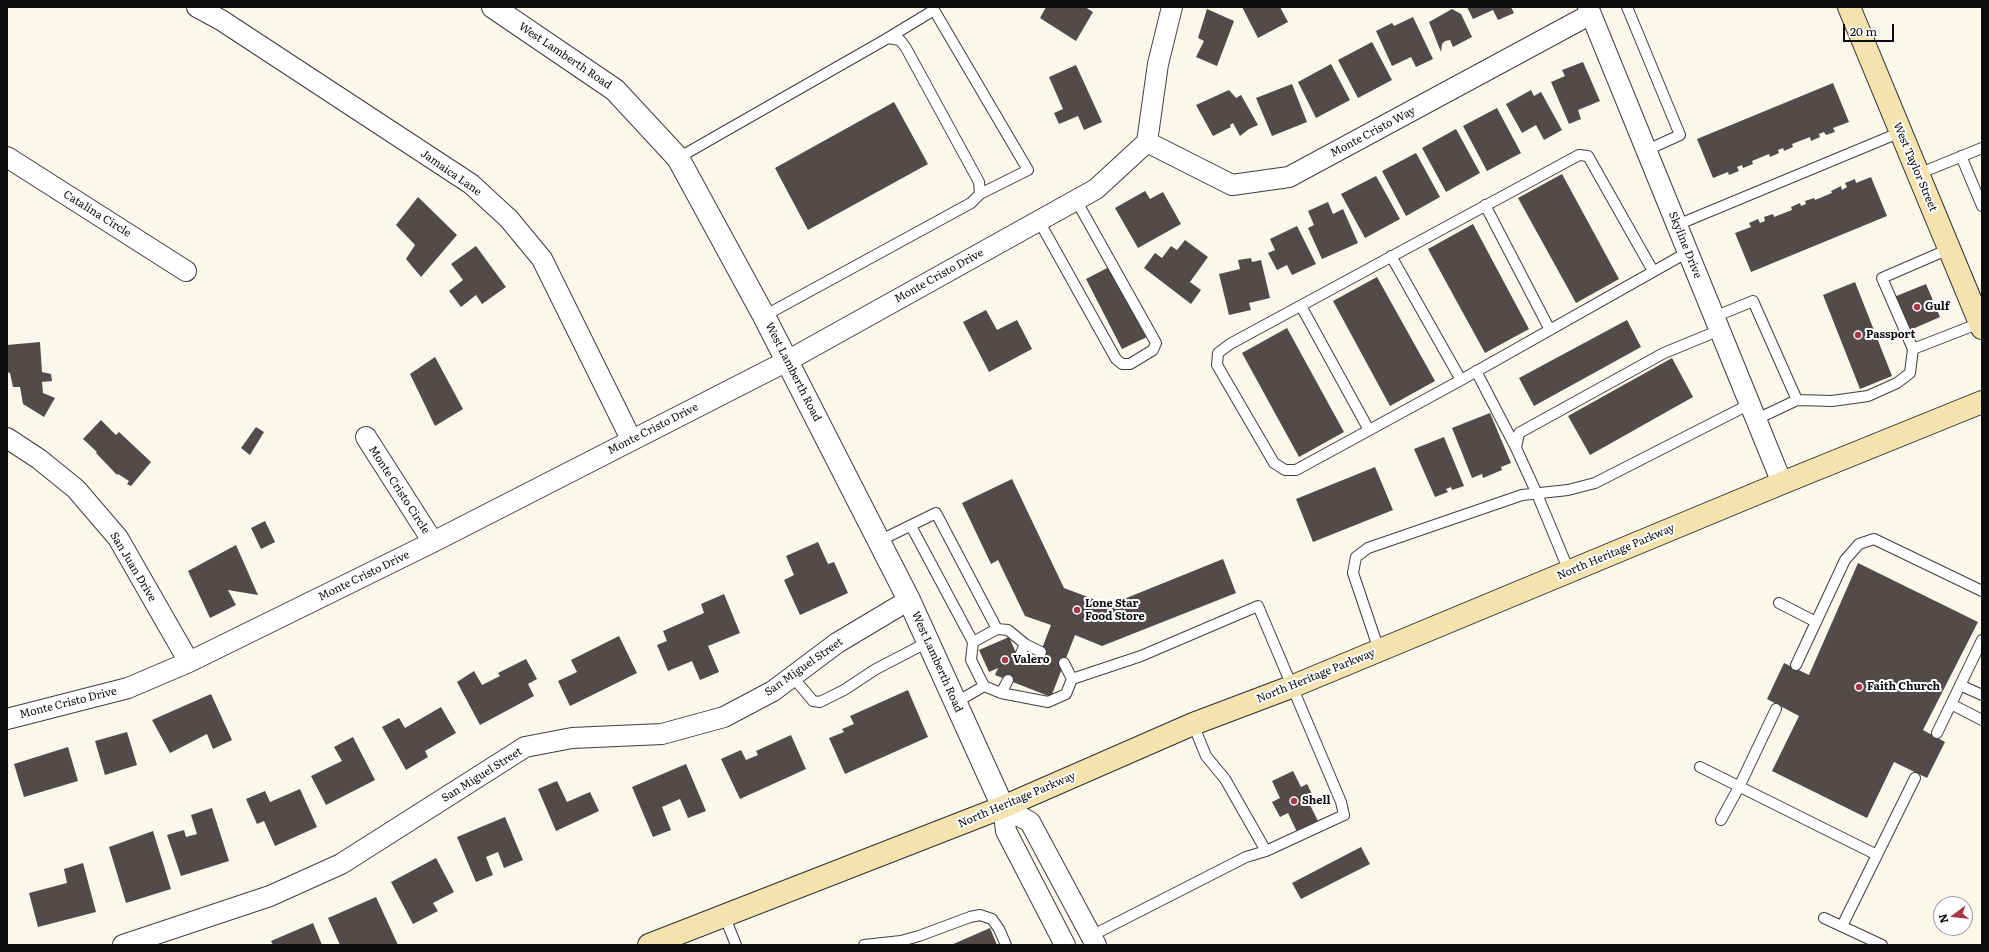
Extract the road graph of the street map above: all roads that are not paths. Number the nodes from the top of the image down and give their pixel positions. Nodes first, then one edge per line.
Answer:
1 (197, 7) edge
2 (493, 7) edge
3 (1172, 7) edge
4 (1627, 7) edge
5 (1849, 7) edge
6 (1590, 10) edge
7 (888, 38) junction
8 (1901, 132) junction
9 (1147, 142) junction
10 (1982, 148) edge
11 (1647, 150) junction
12 (1961, 156) junction
13 (7, 157) edge
14 (678, 158) junction
15 (1918, 174) junction
16 (980, 194) junction
17 (1076, 200) junction
18 (1485, 205) junction
19 (1982, 206) edge
20 (1039, 221) junction
21 (1677, 225) junction
22 (1949, 249) junction
23 (1688, 252) junction
24 (1391, 256) junction
25 (186, 271) dead end
26 (1653, 271) junction
27 (1301, 306) junction
28 (764, 316) junction
29 (1717, 323) junction
30 (1981, 325) edge
31 (1550, 330) junction
32 (1913, 349) junction
33 (787, 361) junction
34 (1476, 371) junction
35 (1461, 380) junction
36 (1797, 400) junction
37 (1982, 402) edge
38 (1753, 412) junction
39 (1369, 430) junction
40 (366, 437) dead end
41 (7, 438) edge
42 (631, 439) junction
43 (1516, 448) junction
44 (1782, 482) junction
45 (1537, 494) junction
46 (910, 526) junction
47 (433, 542) junction
48 (879, 542) junction
49 (1569, 571) junction
50 (1982, 591) edge
51 (909, 600) junction
52 (1779, 603) dead end
53 (1816, 622) junction
54 (997, 629) junction
55 (1982, 640) edge
56 (928, 642) junction
57 (973, 642) junction
58 (1026, 644) junction
59 (1379, 650) junction
60 (1041, 652) dead end
61 (1019, 658) dead end
62 (189, 662) junction
63 (1064, 663) dead end
64 (1796, 665) dead end
65 (792, 676) junction
66 (1072, 679) junction
67 (1008, 680) dead end
68 (1960, 685) junction
69 (984, 686) junction
70 (1291, 687) junction
71 (1001, 693) junction
72 (1982, 695) edge
73 (955, 703) junction
74 (1951, 704) junction
75 (1776, 709) dead end
76 (7, 719) edge
77 (1982, 720) edge
78 (1193, 724) junction
79 (1937, 732) dead end
80 (1700, 767) dead end
81 (1915, 778) dead end
82 (1739, 787) junction
83 (1003, 807) junction
84 (1721, 820) dead end
85 (1266, 851) junction
86 (1877, 855) junction
87 (724, 915) junction
88 (1824, 918) dead end
89 (1842, 926) junction
90 (1094, 941) edge
91 (123, 945) edge
92 (648, 945) edge
93 (736, 945) edge
94 (864, 945) edge
95 (1006, 945) edge
96 (1065, 945) edge
97 (1882, 945) edge

1 - 42 street, Jamaica Lane
2 - 14 street, West Lamberth Road
3 - 9 street
4 - 11 lane
5 - 8 main road, West Taylor Street
6 - 9 street, Monte Cristo Way
6 - 11 street, Skyline Drive
7 - 14 lane
7 - 16 lane
7 - 16 lane
8 - 15 main road, West Taylor Street
8 - 21 lane
9 - 17 street, Monte Cristo Drive
10 - 12 lane
11 - 21 street, Skyline Drive
12 - 15 lane
12 - 19 lane
13 - 25 street, Catalina Circle
14 - 28 street, West Lamberth Road
15 - 22 main road, West Taylor Street
16 - 28 lane
17 - 20 street, Monte Cristo Drive
17 - 20 lane
18 - 24 lane
18 - 26 lane
18 - 31 lane
20 - 33 street, Monte Cristo Drive
21 - 23 street, Skyline Drive
22 - 30 main road, West Taylor Street
22 - 32 lane
23 - 26 lane
23 - 29 street, Skyline Drive
24 - 27 lane
24 - 35 lane
26 - 31 lane
27 - 39 lane
27 - 39 lane
28 - 33 street, West Lamberth Road
29 - 36 lane
29 - 38 street, Skyline Drive
29 - 43 lane
30 - 32 lane
31 - 34 lane
32 - 36 lane
33 - 42 street, Monte Cristo Drive
33 - 48 street, West Lamberth Road
34 - 35 lane
34 - 43 lane
35 - 39 lane
36 - 38 lane
37 - 44 main road, North Heritage Parkway
38 - 44 street, Skyline Drive
38 - 45 lane
40 - 47 street, Monte Cristo Circle
41 - 62 street, San Juan Drive
42 - 47 street, Monte Cristo Drive
43 - 45 lane
44 - 49 main road, North Heritage Parkway
45 - 49 lane
45 - 59 lane
46 - 48 lane
46 - 54 lane
46 - 57 lane
47 - 62 street, Monte Cristo Drive
48 - 51 street, West Lamberth Road
49 - 59 main road, North Heritage Parkway
50 - 53 lane
51 - 56 street, West Lamberth Road
51 - 65 street, San Miguel Street
52 - 53 lane
53 - 64 lane
54 - 57 lane
54 - 58 lane
55 - 68 lane
56 - 65 lane
56 - 73 street, West Lamberth Road
57 - 69 lane
58 - 60 lane
58 - 61 lane
59 - 70 main road, North Heritage Parkway
62 - 76 street, Monte Cristo Drive
63 - 66 lane
65 - 91 street, San Miguel Street
66 - 70 lane
66 - 71 lane
67 - 71 lane
68 - 72 lane
68 - 74 lane
69 - 71 lane
69 - 73 lane
70 - 78 main road, North Heritage Parkway
70 - 85 lane
73 - 83 street, West Lamberth Road
74 - 77 lane
74 - 79 lane
75 - 82 lane
78 - 83 main road, North Heritage Parkway
78 - 85 lane
80 - 82 lane
81 - 86 lane
82 - 84 lane
82 - 86 lane
83 - 87 main road, North Heritage Parkway
83 - 90 street
83 - 96 street, West Lamberth Road
85 - 90 lane
86 - 89 lane
87 - 92 main road, North Heritage Parkway
87 - 93 lane
88 - 89 lane
89 - 97 lane
94 - 95 lane

